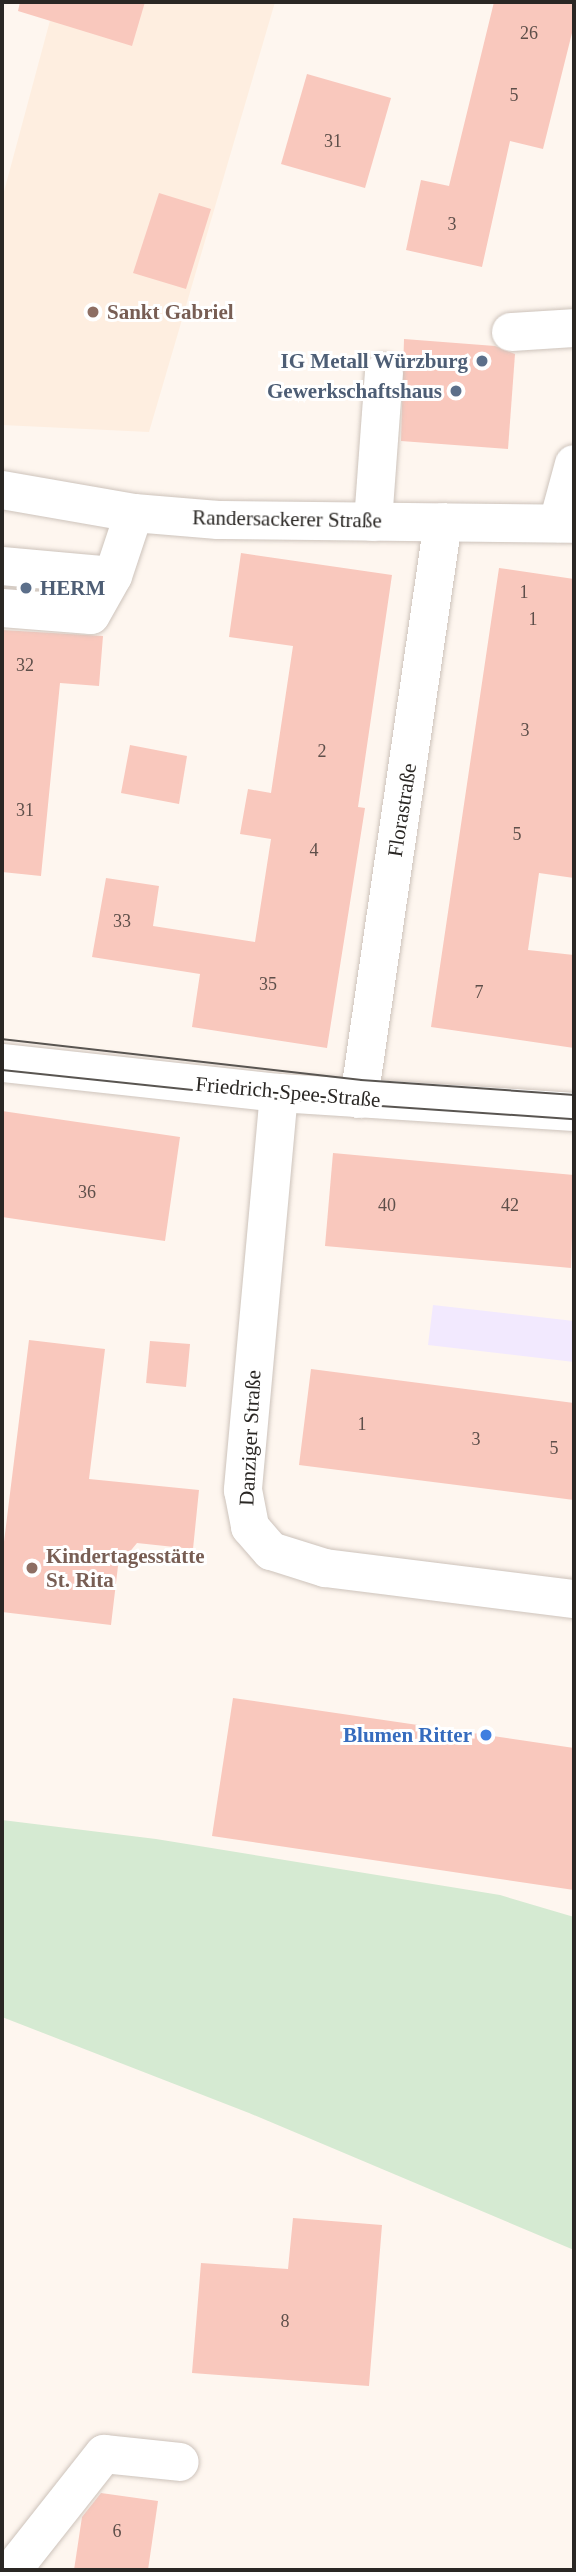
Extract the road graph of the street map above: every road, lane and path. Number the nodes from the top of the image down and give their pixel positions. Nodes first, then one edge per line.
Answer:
1 (574, 328) edge
2 (511, 332) dead end
3 (384, 372) dead end
4 (574, 464) edge
5 (2, 490) edge
6 (134, 513) junction
7 (373, 522) junction
8 (443, 522) junction
9 (566, 523) edge
10 (2, 566) edge
11 (113, 576) junction
12 (2, 608) edge
13 (2, 1063) edge
14 (279, 1093) junction
15 (359, 1099) junction
16 (574, 1112) edge
17 (574, 1599) edge
18 (180, 2462) dead end
19 (18, 2570) edge

1 - 2 street
3 - 7 street
4 - 9 street
5 - 6 street, Randersackerer Straße
6 - 7 street, Randersackerer Straße
6 - 11 street
7 - 8 street, Randersackerer Straße
8 - 9 street, Randersackerer Straße
8 - 15 street, Florastraße
10 - 11 street
11 - 12 street
13 - 14 street, Friedrich-Spee-Straße
14 - 15 street, Friedrich-Spee-Straße
14 - 17 street, Danziger Straße
15 - 16 street, Friedrich-Spee-Straße
18 - 19 street

